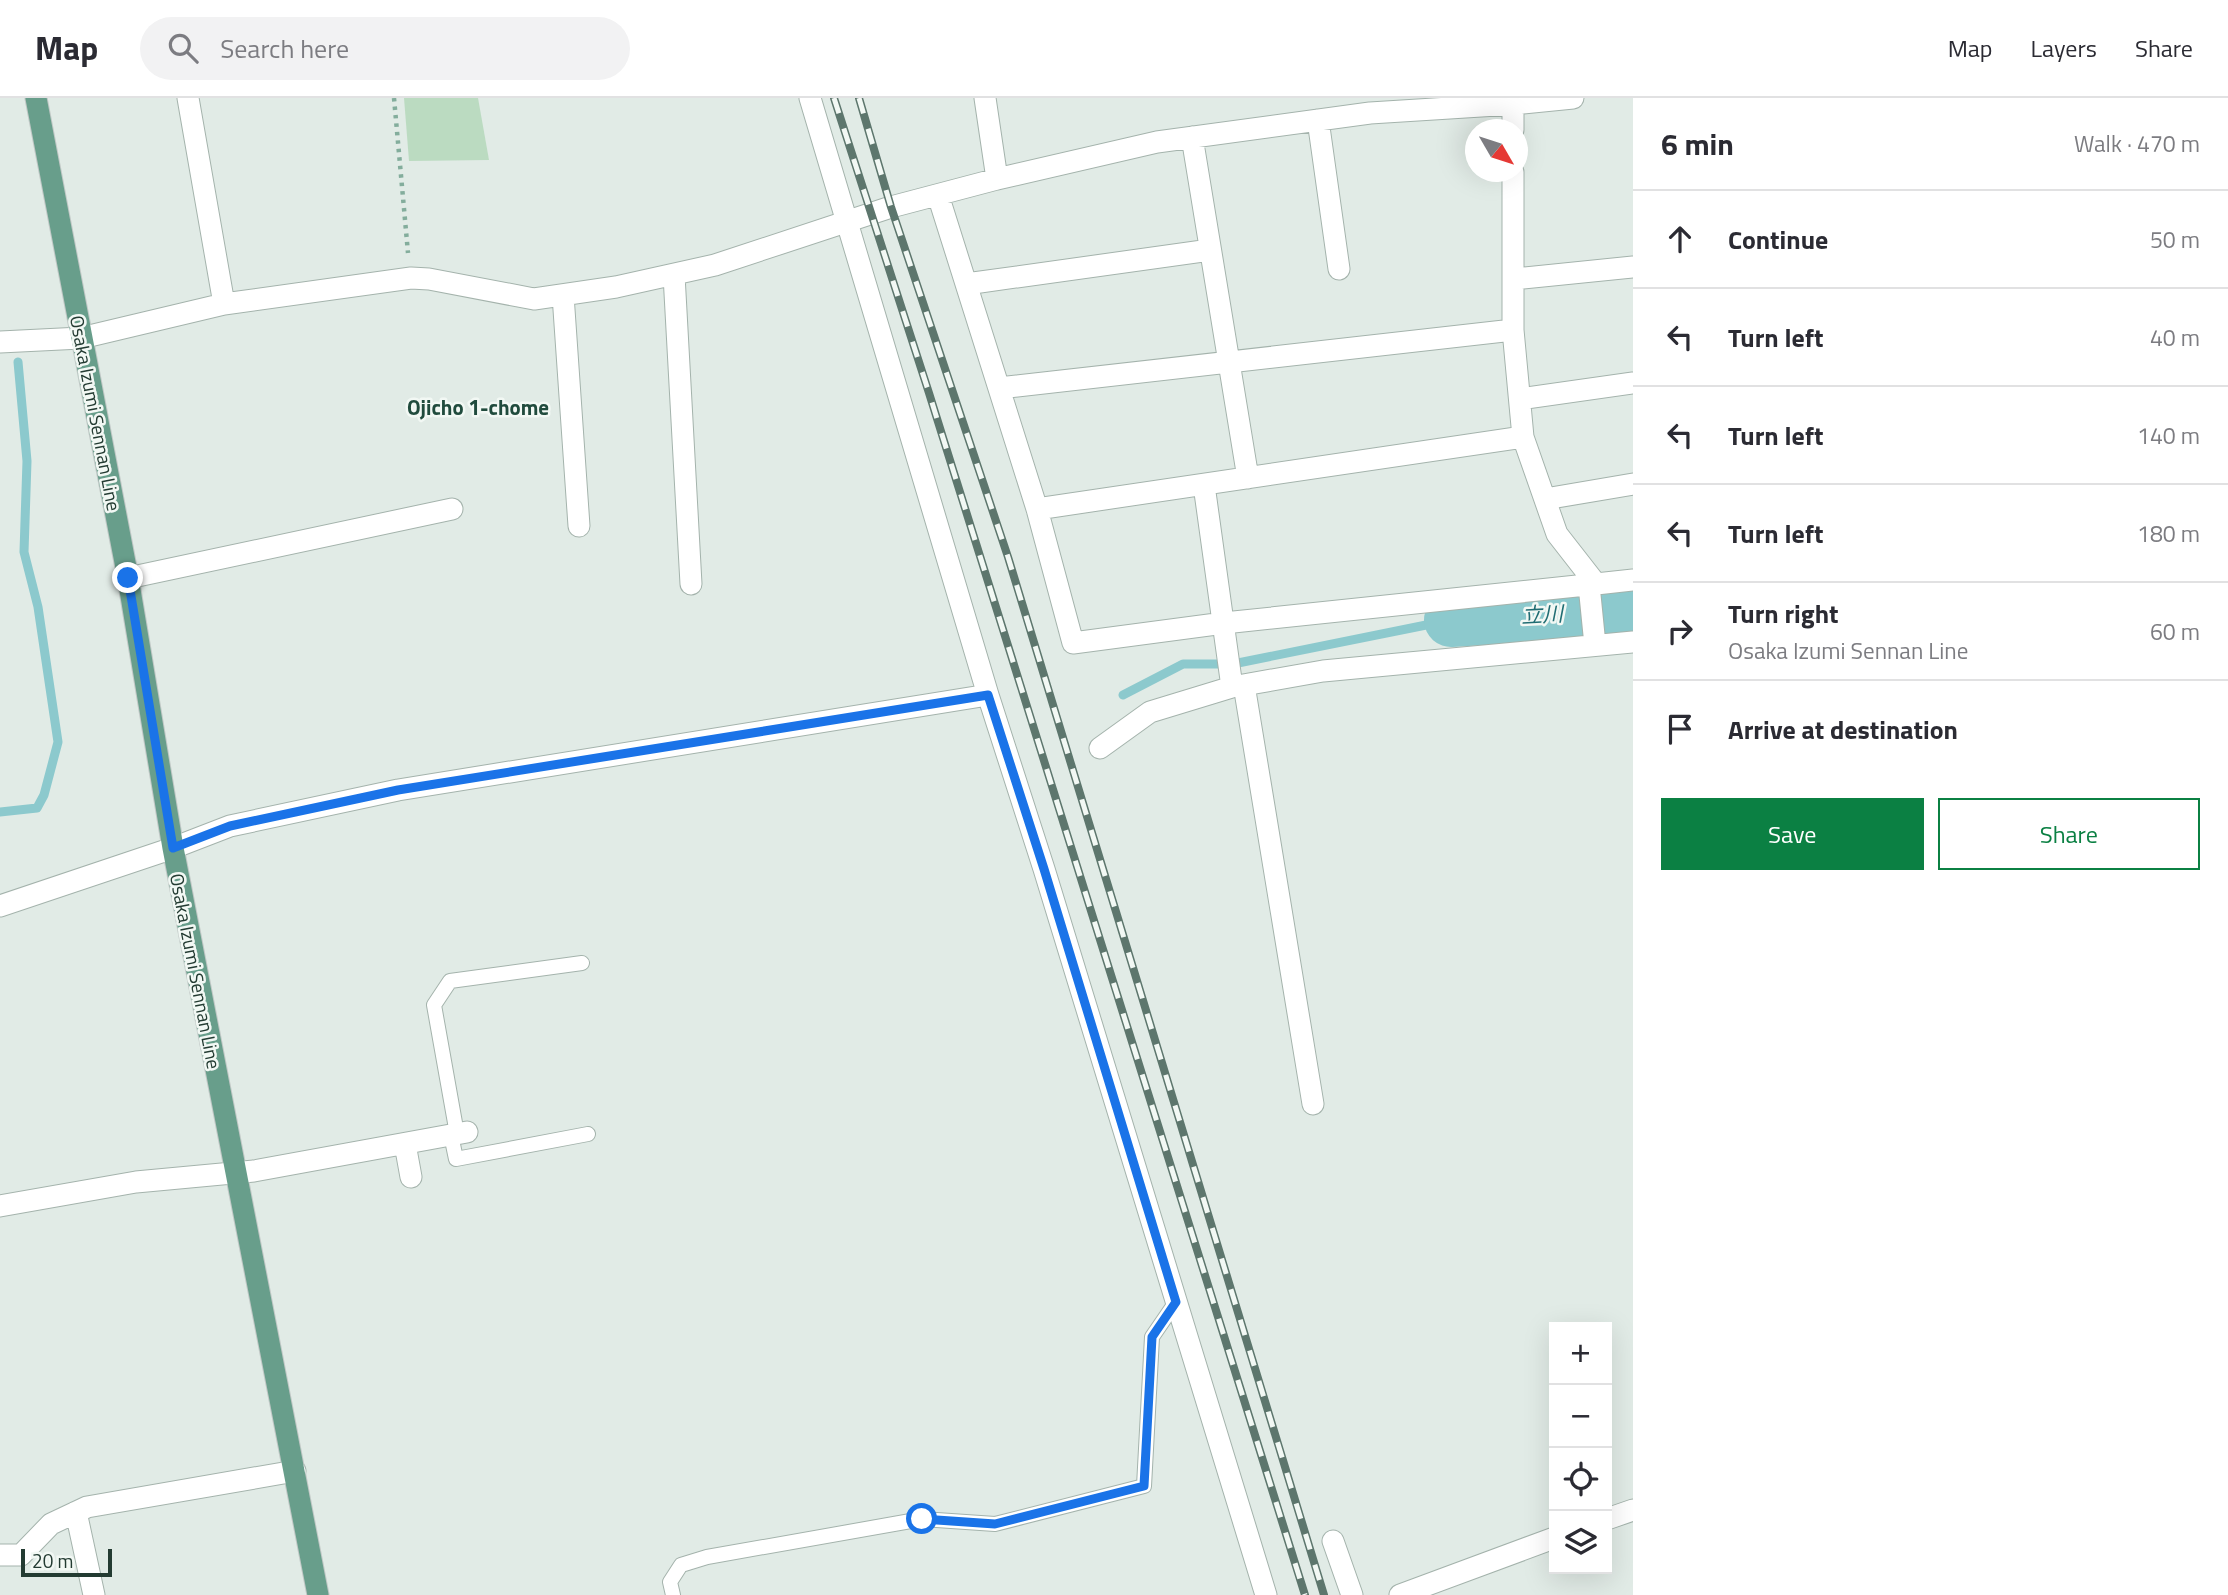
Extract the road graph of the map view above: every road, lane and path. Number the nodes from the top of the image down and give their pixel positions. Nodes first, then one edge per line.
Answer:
1 (36, 98) edge
2 (188, 98) edge
3 (394, 98) edge
4 (810, 98) edge
5 (985, 98) edge
6 (1573, 98) edge
7 (1513, 104) junction
8 (1513, 119) edge
9 (1318, 120) junction
10 (1192, 137) junction
11 (997, 179) junction
12 (1513, 182) edge
13 (938, 195) junction
14 (849, 223) junction
15 (1210, 250) junction
16 (1633, 267) edge
17 (1339, 269) dead end
18 (674, 275) junction
19 (411, 278) junction
20 (1514, 279) junction
21 (966, 285) junction
22 (563, 295) junction
23 (224, 304) junction
24 (1513, 330) junction
25 (81, 338) junction
26 (0, 342) edge
27 (1228, 362) junction
28 (1633, 383) edge
29 (999, 388) junction
30 (1520, 399) junction
31 (1523, 438) junction
32 (1248, 478) junction
33 (1633, 484) edge
34 (1204, 485) junction
35 (1545, 499) junction
36 (452, 509) dead end
37 (1037, 509) junction
38 (579, 526) dead end
39 (128, 578) junction
40 (1633, 580) edge
41 (691, 584) dead end
42 (1592, 590) junction
43 (1226, 634) junction
44 (1595, 641) junction
45 (1633, 642) edge
46 (1236, 686) junction
47 (988, 695) junction
48 (1100, 748) dead end
49 (173, 848) junction
50 (0, 906) edge
51 (582, 964) dead end
52 (1313, 1104) dead end
53 (458, 1133) junction
54 (588, 1134) dead end
55 (405, 1144) junction
56 (234, 1172) junction
57 (411, 1177) dead end
58 (0, 1206) edge
59 (1176, 1302) junction
60 (295, 1471) junction
61 (1633, 1510) edge
62 (76, 1512) junction
63 (1612, 1517) edge
64 (1549, 1540) edge
65 (1333, 1541) dead end
66 (0, 1555) edge
67 (94, 1595) edge
68 (318, 1595) edge
69 (673, 1595) edge
70 (1266, 1595) edge
71 (1352, 1595) edge
72 (1400, 1595) edge

1 - 25 main road, Osaka Izumi Sennan Line
2 - 23 street
3 - 19 path
4 - 14 street
5 - 11 street
6 - 7 street
7 - 8 street
7 - 9 street
9 - 10 street
9 - 17 street
10 - 11 street
10 - 15 street
11 - 13 street
12 - 20 street
13 - 14 street
13 - 21 street
14 - 18 street
14 - 47 street
15 - 21 street
15 - 27 street
16 - 20 street
18 - 22 street
18 - 41 street
19 - 22 street
19 - 23 street
20 - 24 street
21 - 29 street
22 - 38 street
23 - 25 street
24 - 27 street
24 - 30 street
25 - 26 street
25 - 39 main road, Osaka Izumi Sennan Line
27 - 29 street
27 - 32 street
28 - 30 street
29 - 37 street
30 - 31 street
31 - 32 street
31 - 35 street
32 - 34 street
33 - 35 street
34 - 37 street
34 - 43 street
35 - 42 street
36 - 39 street
37 - 43 street
39 - 49 main road, Osaka Izumi Sennan Line
40 - 42 street
42 - 43 street
42 - 44 street
43 - 46 street
44 - 45 street
44 - 46 street
46 - 48 street
46 - 52 street
47 - 49 street
47 - 59 street
49 - 50 street
49 - 56 main road, Osaka Izumi Sennan Line
51 - 53 lane
53 - 54 lane
53 - 55 street
55 - 56 street
55 - 57 street
56 - 58 street
56 - 60 main road, Osaka Izumi Sennan Line
59 - 69 lane
59 - 70 street
60 - 62 street
60 - 68 main road, Osaka Izumi Sennan Line
61 - 63 street
62 - 66 street
62 - 67 street
64 - 72 street
65 - 71 street

